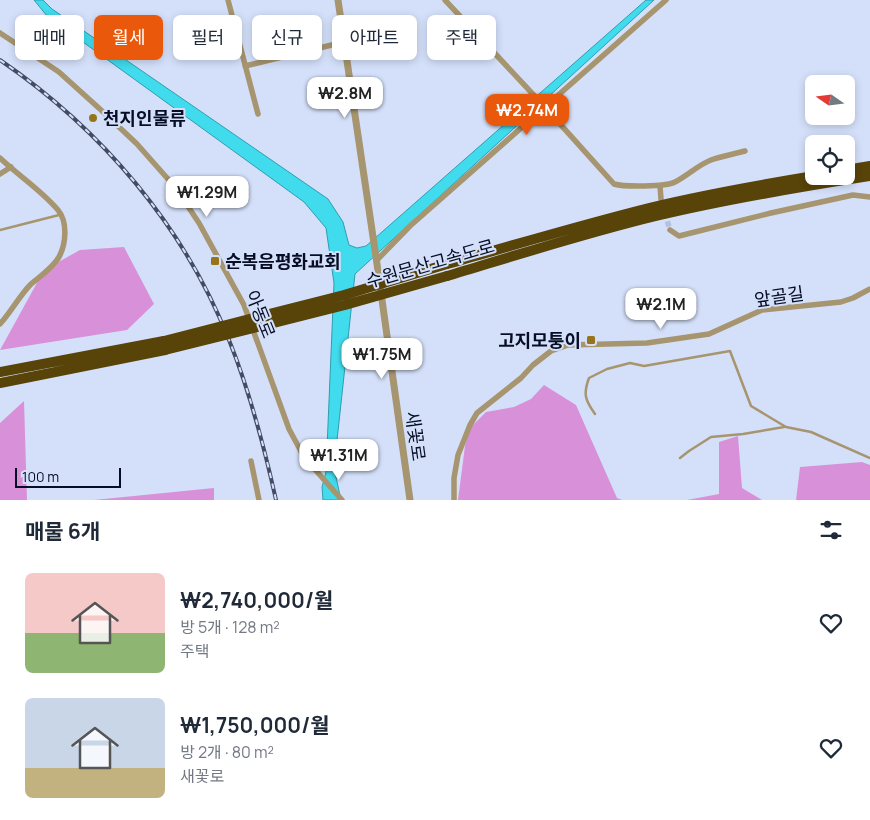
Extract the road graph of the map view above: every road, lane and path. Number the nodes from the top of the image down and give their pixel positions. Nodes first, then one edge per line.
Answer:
1 (228, 0) edge
2 (338, 0) edge
3 (445, 0) edge
4 (666, 0) edge
5 (340, 15) edge
6 (0, 33) edge
7 (332, 45) edge
8 (347, 60) edge
9 (245, 66) junction
10 (544, 106) junction
11 (258, 114) dead end
12 (745, 151) dead end
13 (0, 158) edge
14 (870, 166) edge
15 (11, 167) junction
16 (855, 168) edge
17 (0, 174) edge
18 (870, 176) edge
19 (805, 178) edge
20 (660, 186) junction
21 (870, 197) edge
22 (661, 199) dead end
23 (61, 214) junction
24 (0, 230) edge
25 (670, 230) dead end
26 (377, 259) junction
27 (870, 289) edge
28 (0, 324) edge
29 (165, 345) junction
30 (0, 372) edge
31 (0, 383) edge
32 (595, 414) dead end
33 (786, 427) junction
34 (680, 458) dead end
35 (870, 458) edge
36 (251, 460) dead end
37 (259, 500) edge
38 (342, 500) edge
39 (410, 500) edge
40 (454, 500) edge

1 - 9 street
2 - 5 street
3 - 10 street
4 - 10 street
6 - 38 street, 아동로
7 - 9 street
8 - 26 street, 새꽃로
9 - 11 street
10 - 20 street
10 - 26 street
12 - 20 street
13 - 15 street
14 - 16 highway
15 - 17 street
15 - 23 street
18 - 29 highway, 수원문산고속도로, bridge
19 - 29 highway, 수원문산고속도로, bridge
20 - 22 street
21 - 25 street
23 - 24 lane
23 - 28 street
26 - 39 street, 새꽃로
27 - 40 street, 앞골길
29 - 30 highway, 수원문산고속도로
29 - 31 highway, 수원문산고속도로
32 - 33 lane
33 - 34 lane
33 - 35 lane
36 - 37 street

